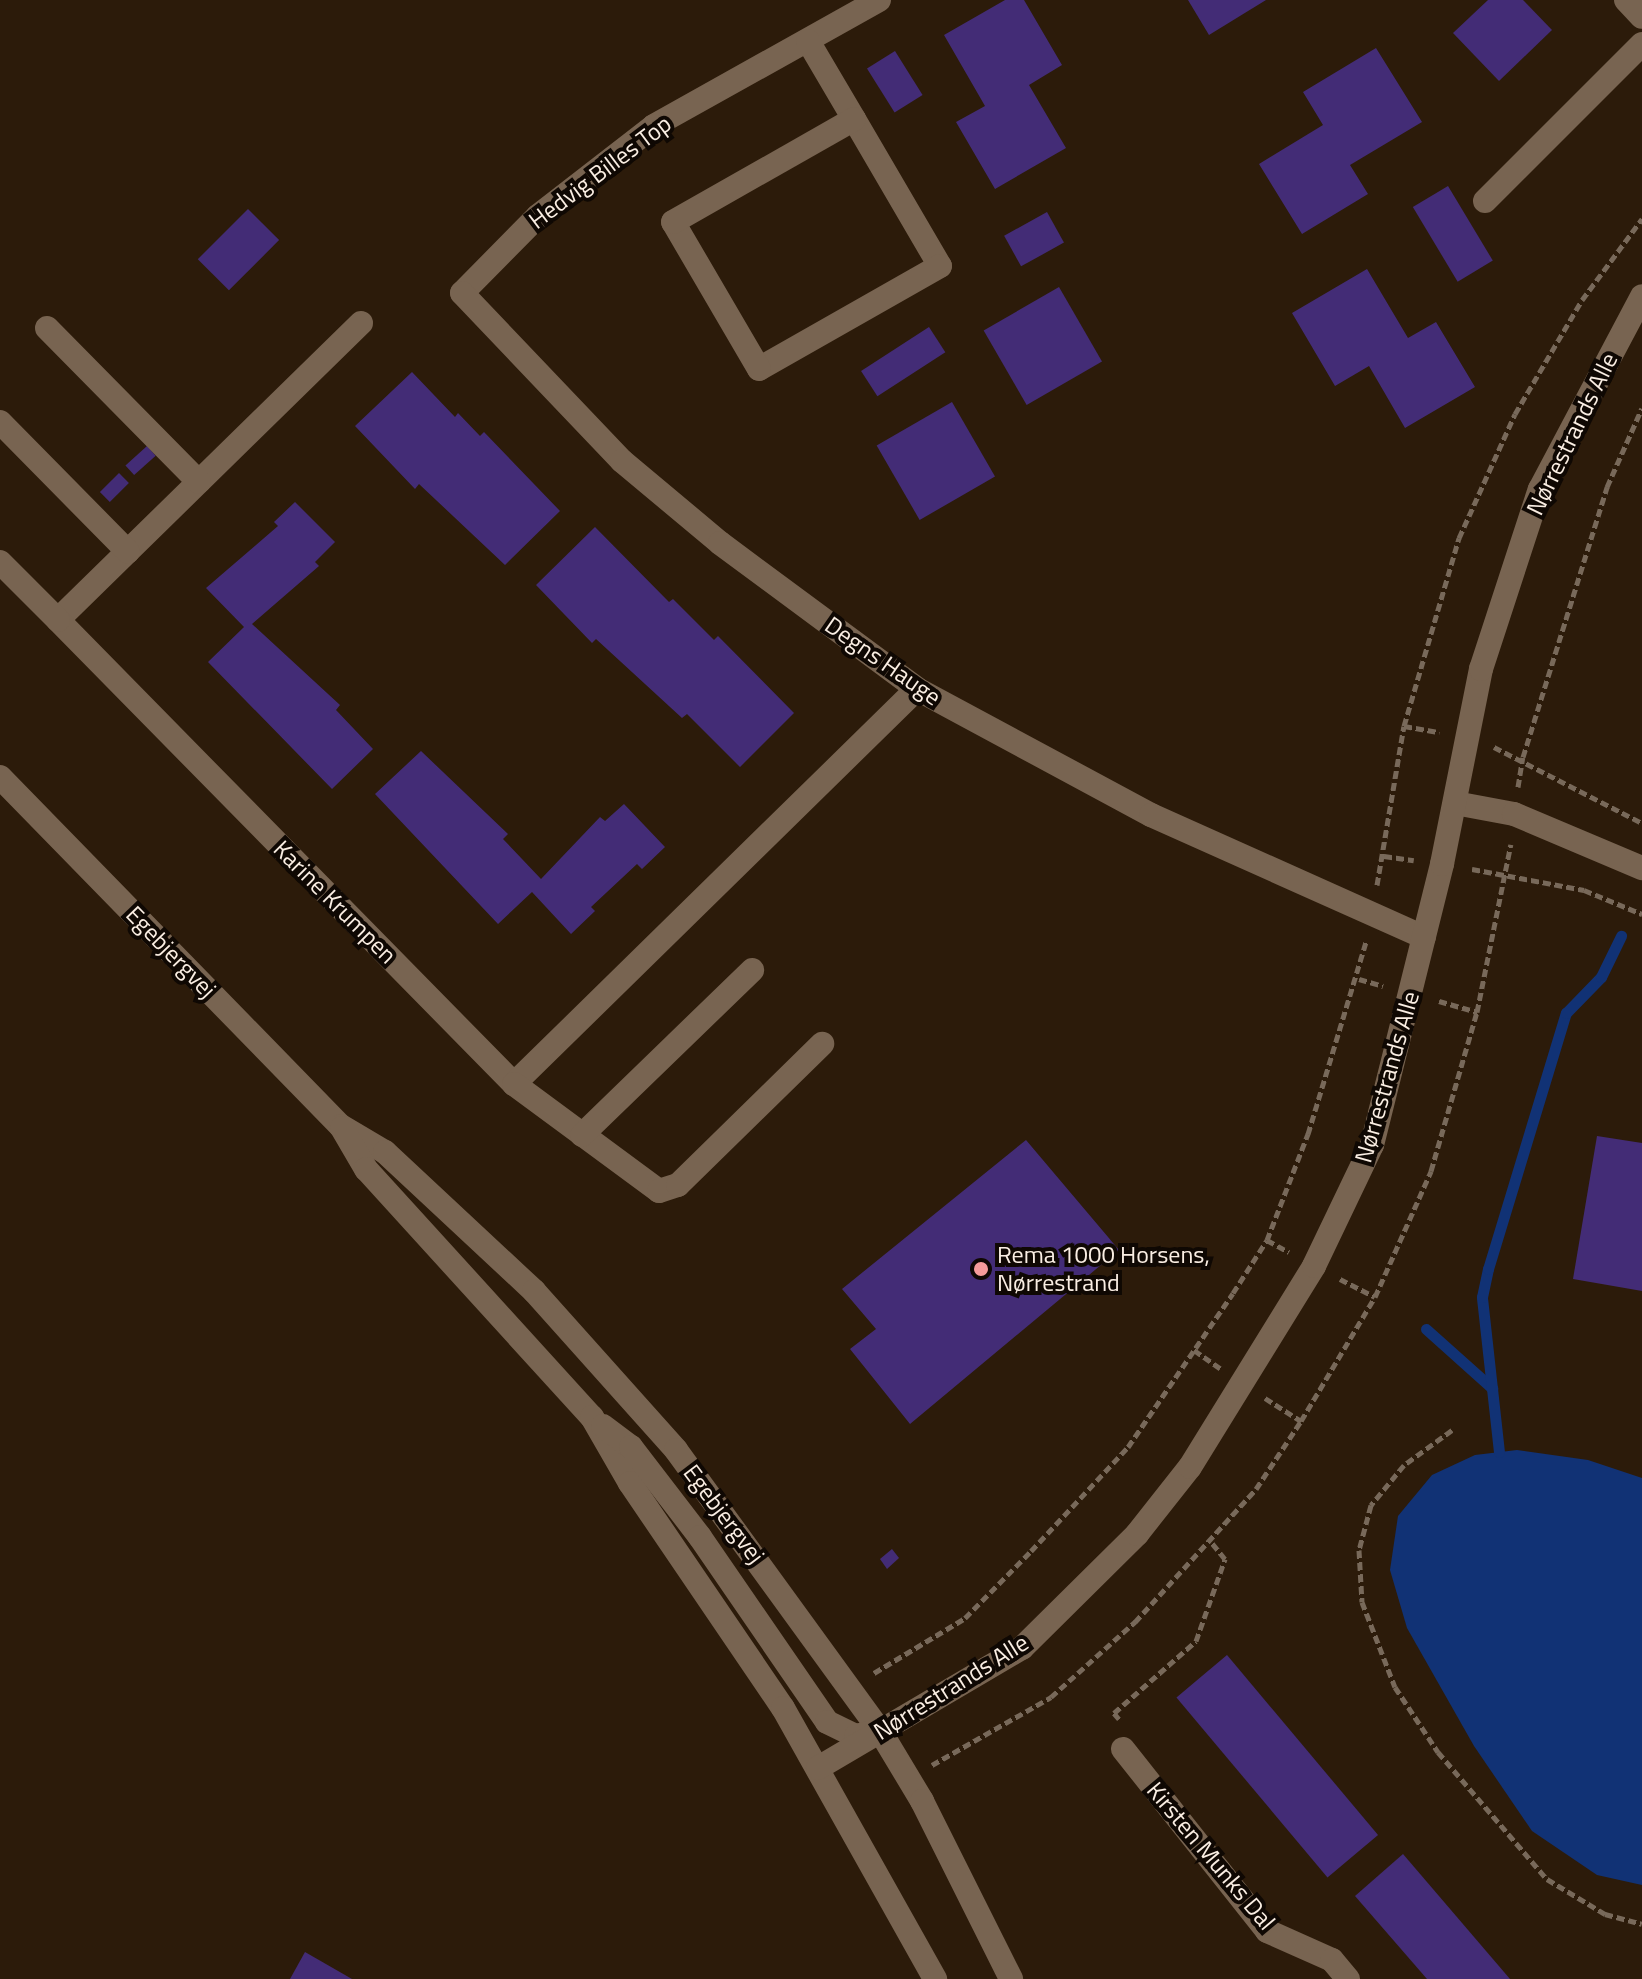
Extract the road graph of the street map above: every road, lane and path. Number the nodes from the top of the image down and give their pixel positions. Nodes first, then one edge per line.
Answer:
1 (879, 0) edge
2 (1626, 0) edge
3 (1642, 17) edge
4 (808, 41) junction
5 (1642, 44) edge
6 (854, 119) junction
7 (1485, 201) dead end
8 (1642, 219) edge
9 (462, 293) joint
10 (1642, 296) edge
11 (361, 323) dead end
12 (47, 328) dead end
13 (0, 422) edge
14 (199, 482) junction
15 (128, 552) junction
16 (0, 562) edge
17 (58, 620) junction
18 (917, 689) junction
19 (1404, 726) junction
20 (1469, 738) junction
21 (0, 777) edge
22 (1455, 803) junction
23 (1642, 823) edge
24 (1384, 856) junction
25 (1442, 864) junction
26 (1642, 868) edge
27 (1642, 914) edge
28 (1371, 916) junction
29 (1424, 937) junction
30 (752, 970) dead end
31 (822, 1044) dead end
32 (514, 1084) junction
33 (341, 1126) junction
34 (582, 1135) junction
35 (592, 1417) junction
36 (1452, 1430) dead end
37 (1211, 1542) dead end
38 (850, 1686) junction
39 (880, 1731) junction
40 (1123, 1749) joint
41 (818, 1768) junction
42 (1642, 1924) edge
43 (935, 1979) edge
44 (1011, 1979) edge
45 (1348, 1979) edge

1 - 4 street, Hedvig Billes Top
2 - 3 street
4 - 6 street
4 - 9 street, Hedvig Billes Top
5 - 7 street
6 - 6 street
8 - 19 path
9 - 18 street, Degns Hauge
10 - 20 street, Nørrestrands Alle
11 - 14 street
12 - 14 street
13 - 15 street
14 - 15 street
15 - 17 street
16 - 17 street, Karine Krumpen
17 - 32 street, Karine Krumpen
18 - 28 street, Degns Hauge
18 - 32 street
19 - 20 path
19 - 24 path
20 - 22 street, Nørrestrands Alle
20 - 23 path
21 - 33 street, Egebjergvej
22 - 25 street, Nørrestrands Alle
22 - 26 street
24 - 25 path
24 - 28 path
25 - 27 path
25 - 29 street, Nørrestrands Alle
28 - 29 street, Degns Hauge
28 - 38 path
29 - 39 street, Nørrestrands Alle
30 - 34 street
31 - 34 street, Karine Krumpen
32 - 34 street, Karine Krumpen
33 - 35 street, Egebjergvej
33 - 38 street, Egebjergvej
35 - 39 street
35 - 41 street, Egebjergvej
36 - 42 path
37 - 40 path
38 - 39 street, Egebjergvej
39 - 41 street, Nørrestrands Alle
39 - 44 street, Egebjergvej
40 - 45 street, Kirsten Munks Dal
41 - 43 street, Egebjergvej

